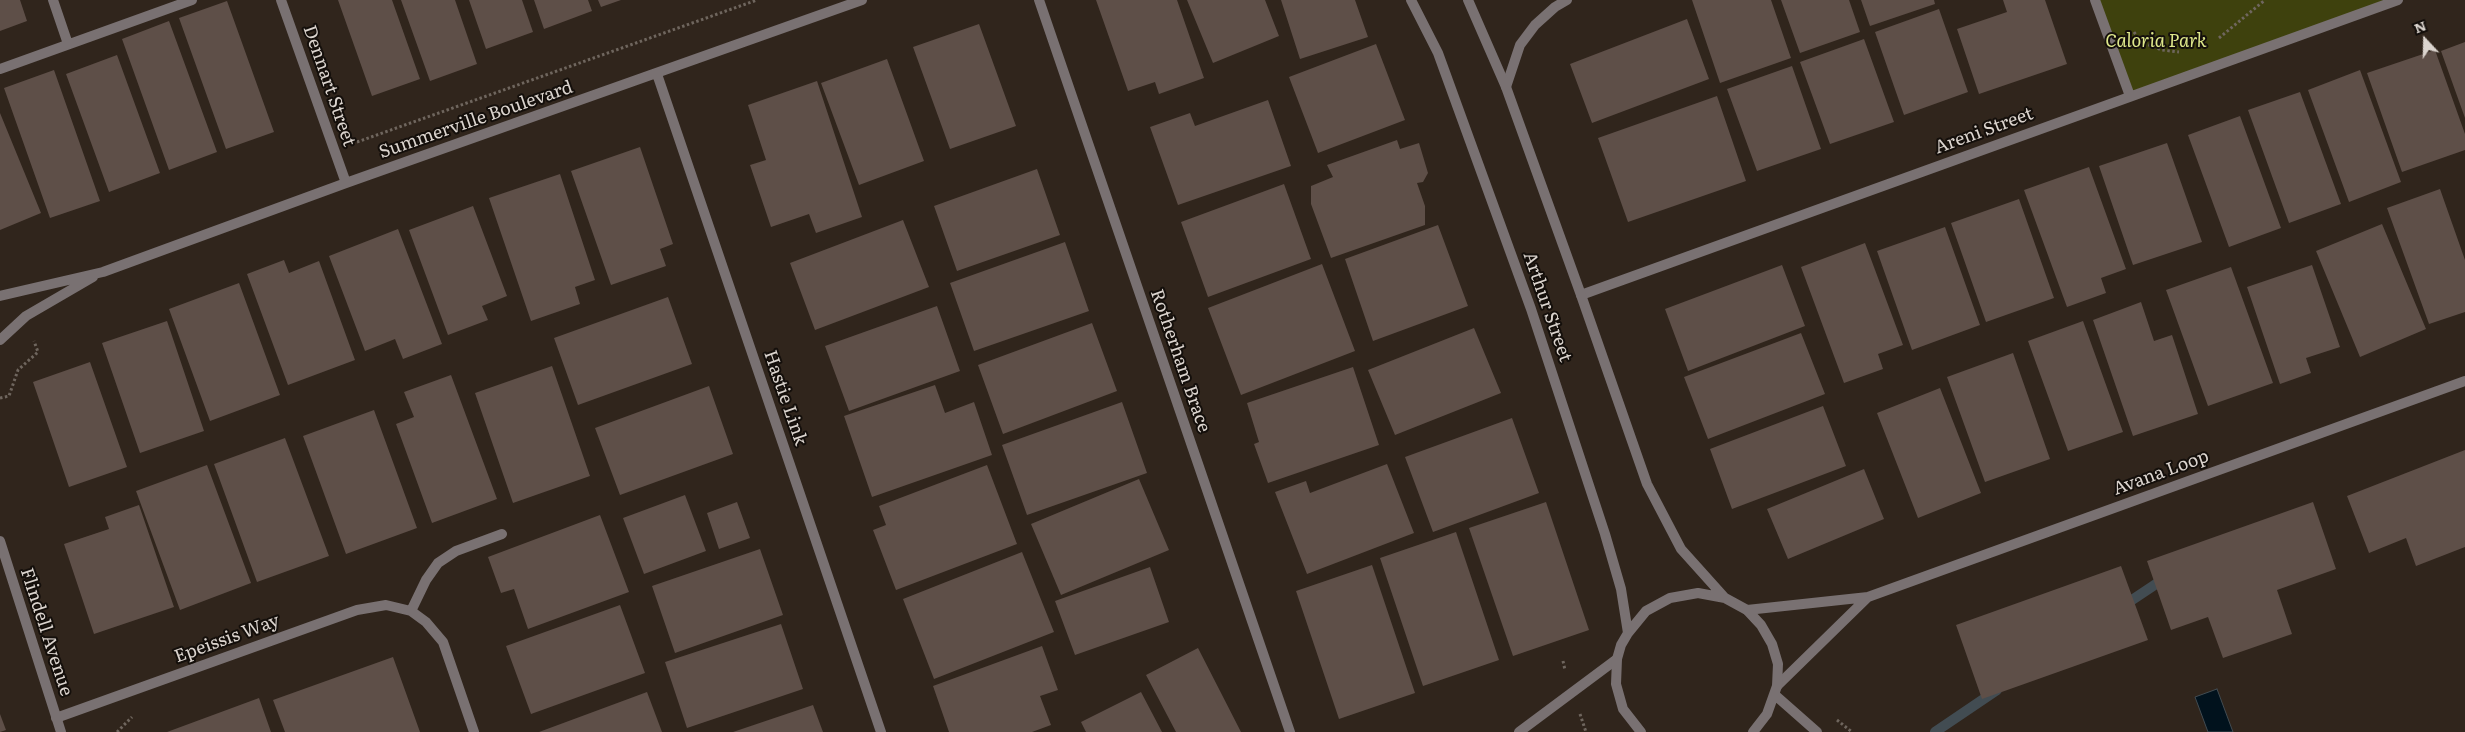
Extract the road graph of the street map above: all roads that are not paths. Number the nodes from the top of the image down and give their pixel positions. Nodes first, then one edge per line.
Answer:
1 (53, 0) edge
2 (192, 0) edge
3 (281, 0) edge
4 (862, 0) edge
5 (1039, 0) edge
6 (1410, 0) edge
7 (1468, 0) edge
8 (1567, 0) edge
9 (2096, 0) edge
10 (2398, 0) edge
11 (68, 44) junction
12 (0, 68) edge
13 (657, 74) junction
14 (1506, 87) junction
15 (2130, 96) junction
16 (346, 183) junction
17 (103, 272) junction
18 (1581, 295) junction
19 (0, 296) edge
20 (0, 340) edge
21 (2465, 381) edge
22 (502, 534) dead end
23 (0, 541) edge
24 (1868, 596) junction
25 (1725, 598) junction
26 (1747, 610) junction
27 (411, 611) junction
28 (1628, 633) junction
29 (1617, 659) junction
30 (1776, 690) junction
31 (56, 718) junction
32 (60, 732) edge
33 (474, 732) edge
34 (881, 732) edge
35 (1290, 732) edge
36 (1519, 732) edge
37 (1641, 732) edge
38 (1753, 732) edge
39 (1817, 732) edge

1 - 11 street
2 - 11 street
3 - 16 street, Dennart Street
4 - 13 street, Summerville Boulevard
5 - 35 street, Rotherham Brace
6 - 28 street, Arthur Street
7 - 14 street, Arthur Street
8 - 14 street
9 - 15 street
10 - 15 street, Areni Street
11 - 12 street
13 - 16 street, Summerville Boulevard
13 - 34 street, Hastie Link
14 - 18 street, Arthur Street
15 - 18 street, Areni Street
16 - 17 street, Summerville Boulevard
17 - 19 street, Summerville Boulevard
17 - 20 street, Summerville Boulevard
18 - 25 street, Arthur Street
21 - 24 street, Avana Loop
22 - 27 street
23 - 31 street, Flindell Avenue
24 - 26 street, Avana Loop
24 - 30 street, Avana Loop
25 - 26 street
25 - 28 street
26 - 30 street
27 - 31 street, Epeissis Way
27 - 33 street, Epeissis Way
28 - 29 street
29 - 36 street
29 - 37 street
30 - 38 street
30 - 39 street
31 - 32 street, Flindell Avenue

